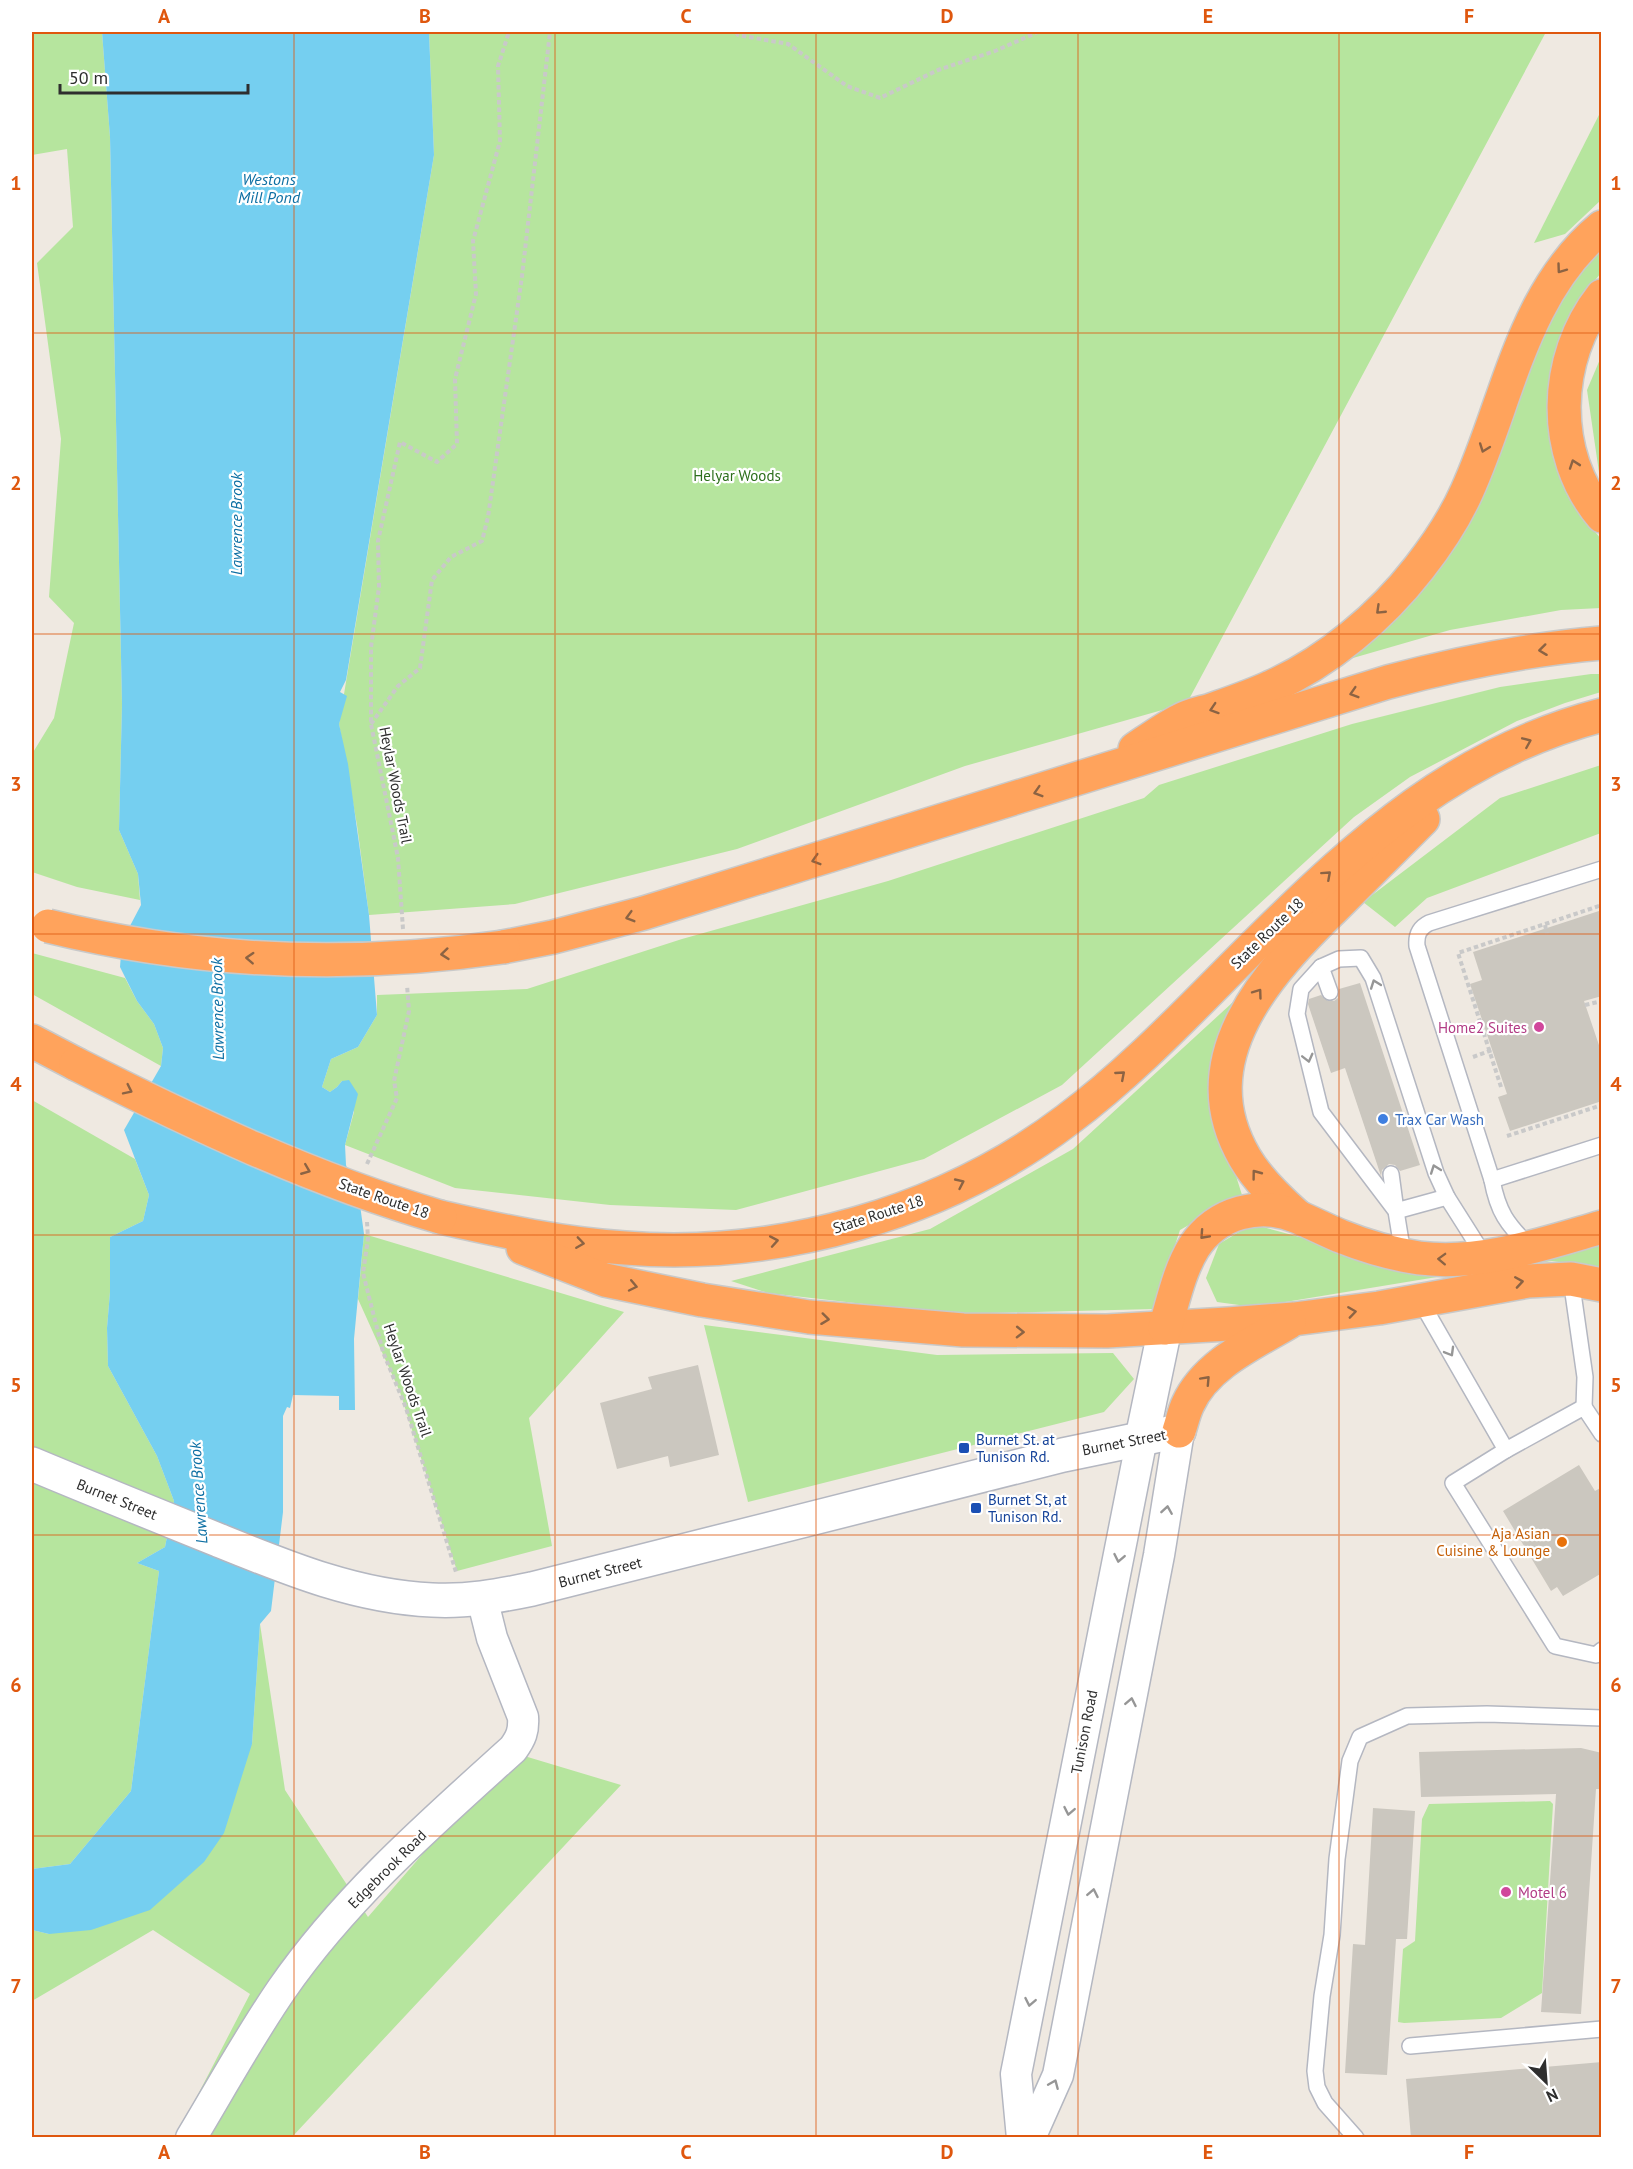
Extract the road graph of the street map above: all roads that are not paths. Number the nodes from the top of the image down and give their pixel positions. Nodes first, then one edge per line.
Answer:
1 (1602, 227) edge
2 (1602, 296) edge
3 (1602, 516) edge
4 (1602, 644) edge
5 (1602, 715) edge
6 (1474, 767) junction
7 (1094, 775) junction
8 (1602, 869) edge
9 (40, 924) edge
10 (1322, 968) junction
11 (1330, 992) dead end
12 (32, 1041) edge
13 (1602, 1145) edge
14 (1391, 1174) dead end
15 (1492, 1180) junction
16 (1447, 1197) junction
17 (1396, 1211) junction
18 (1297, 1216) junction
19 (440, 1217) junction
20 (1602, 1227) edge
21 (1529, 1246) junction
22 (1403, 1254) junction
23 (1485, 1257) junction
24 (1586, 1282) edge
25 (1421, 1302) junction
26 (1294, 1319) junction
27 (1165, 1328) junction
28 (1584, 1407) junction
29 (1179, 1431) junction
30 (1602, 1434) edge
31 (1142, 1438) junction
32 (1506, 1450) junction
33 (32, 1464) edge
34 (469, 1600) junction
35 (1600, 1654) edge
36 (1602, 1718) edge
37 (1085, 1728) junction
38 (1124, 1736) junction
39 (1602, 2029) edge
40 (1410, 2046) dead end
41 (191, 2138) edge
42 (1022, 2138) edge
43 (1030, 2138) edge
44 (1356, 2138) edge

1 -> 7 highway
3 -> 2 highway
4 -> 7 highway
6 -> 5 highway, State Route 18
18 -> 6 highway
19 -> 6 highway, State Route 18
7 -> 9 highway, bridge
8 - 15 lane
10 - 11 lane
16 -> 10 lane
10 -> 17 lane
12 -> 19 highway, State Route 18, bridge
13 - 15 lane
14 - 17 lane
15 - 21 lane
16 - 17 lane
16 - 23 lane
17 - 22 lane
18 - 22 highway
18 -> 27 highway
19 -> 27 highway
20 - 21 highway
21 - 23 highway
23 -> 22 highway
25 -> 24 highway
24 - 28 lane
26 -> 25 highway
25 -> 32 lane
26 - 27 highway
29 -> 26 highway
27 - 31 street, Tunison Road
28 - 30 lane
28 - 32 lane
29 - 31 street, Burnet Street
38 -> 29 street
31 - 34 street, Burnet Street
31 -> 37 street, Tunison Road
32 - 35 lane
33 - 34 street, Burnet Street
34 - 41 street, Edgebrook Road
36 - 44 lane
37 - 38 street
37 -> 42 street, Tunison Road
43 -> 38 street
39 - 40 lane

